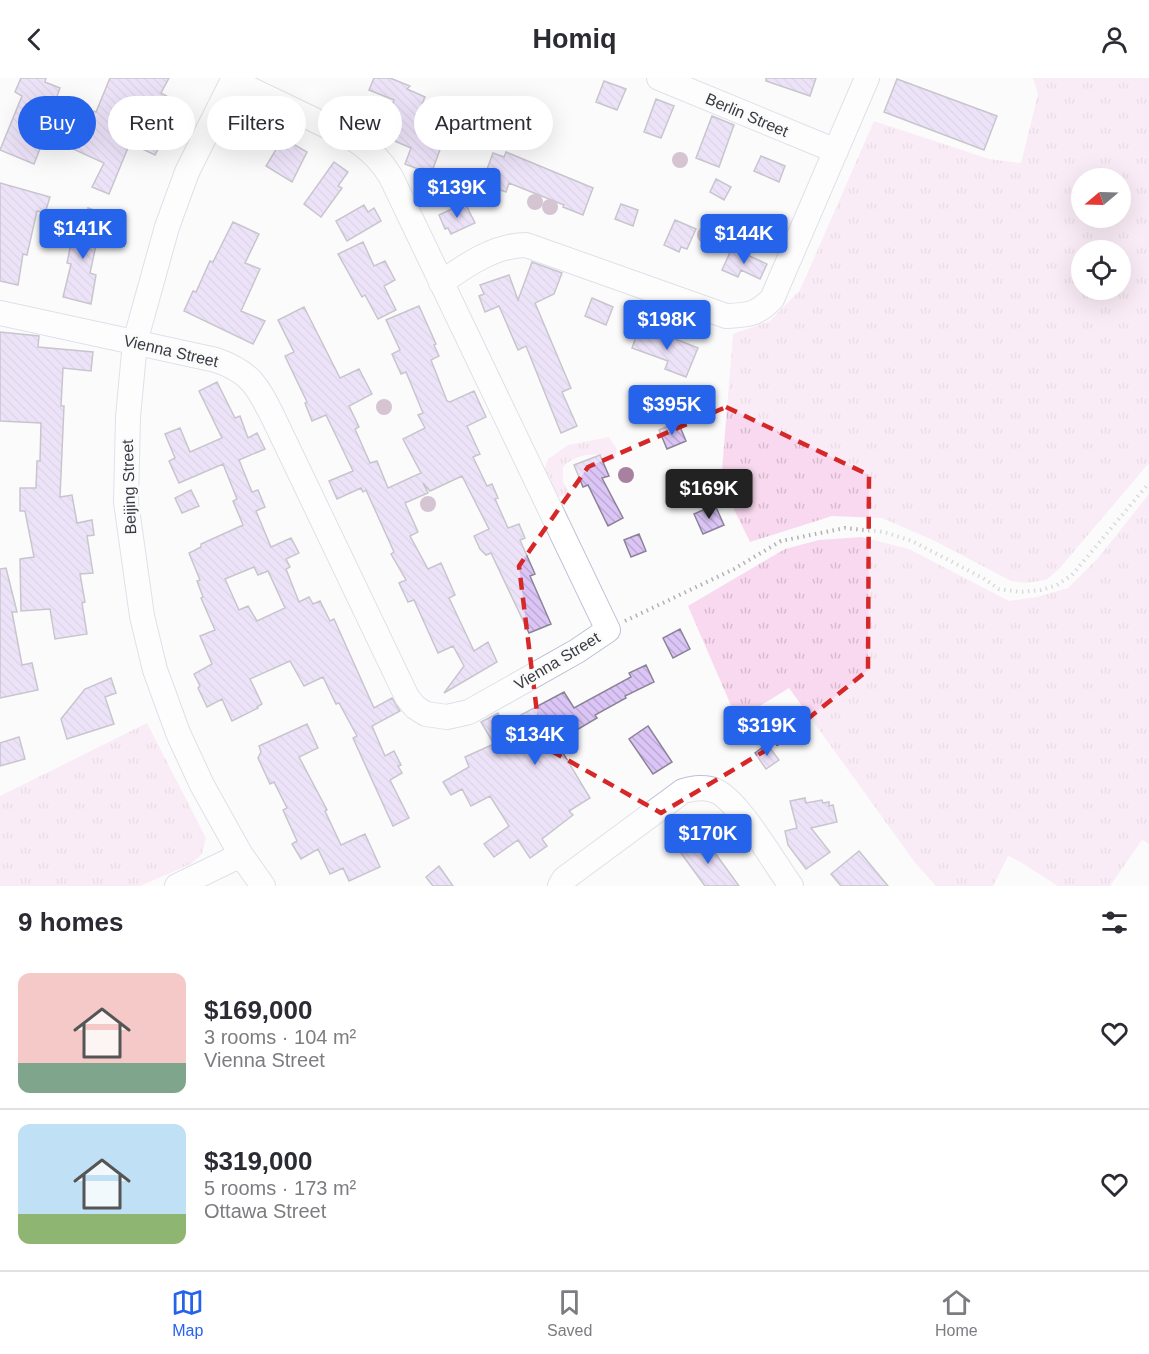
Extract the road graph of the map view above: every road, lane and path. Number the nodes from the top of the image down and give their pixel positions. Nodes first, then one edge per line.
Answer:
1 (659, 78) edge
2 (867, 78) edge
3 (233, 79) edge
4 (836, 152) junction
5 (441, 283) junction
6 (0, 313) edge
7 (135, 342) junction
8 (1149, 483) edge
9 (608, 630) junction
10 (241, 855) junction
11 (177, 886) edge
12 (263, 886) edge
13 (560, 886) edge
14 (790, 886) edge

1 - 4 street, Berlin Street
2 - 4 street
3 - 5 street, Vienna Street
3 - 7 street, Beijing Street
4 - 5 street
5 - 9 street, Vienna Street
6 - 7 street, Vienna Street
7 - 9 street, Vienna Street
7 - 10 street, Beijing Street
8 - 9 path
10 - 11 street
10 - 12 street, Beijing Street
13 - 14 street

